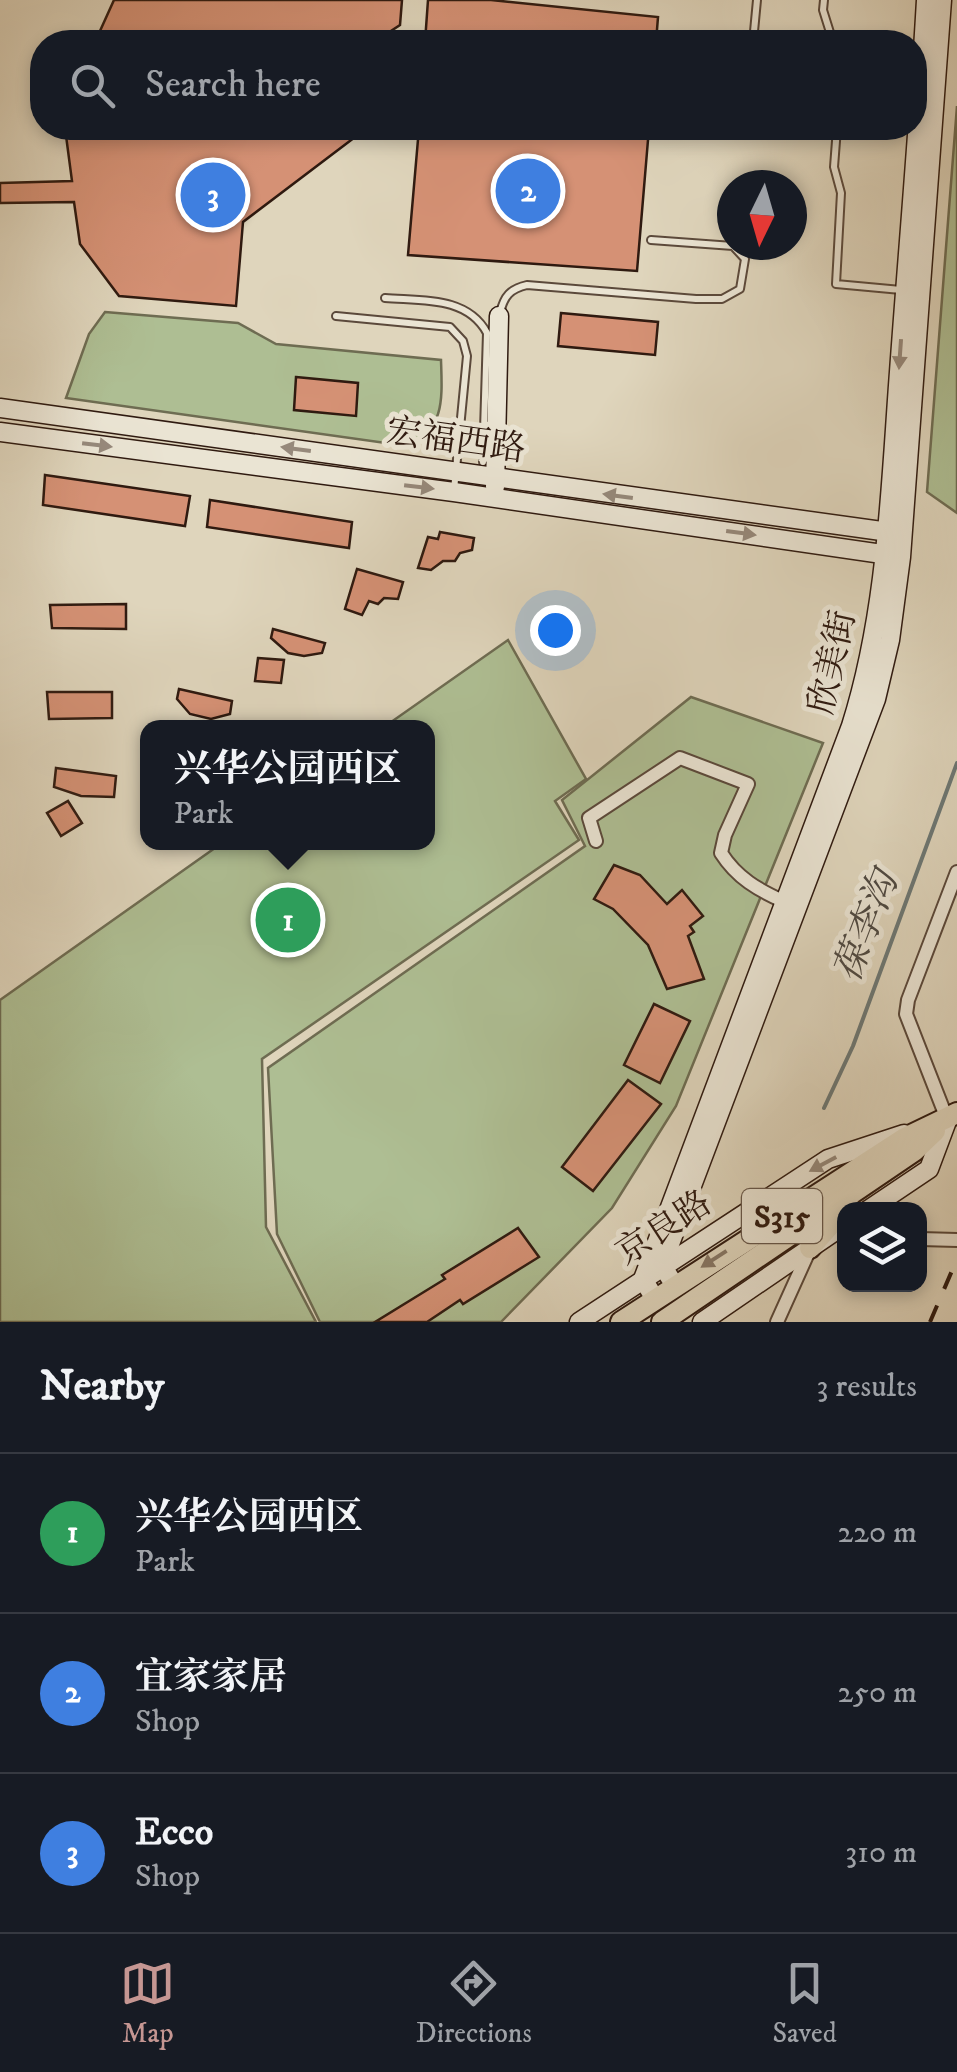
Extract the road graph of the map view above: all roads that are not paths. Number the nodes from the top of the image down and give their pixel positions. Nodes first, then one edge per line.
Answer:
1 (757, 0) edge
2 (824, 0) edge
3 (926, 0) edge
4 (942, 0) edge
5 (754, 30) edge
6 (829, 30) edge
7 (925, 30) edge
8 (836, 140) edge
9 (920, 140) edge
10 (651, 240) dead end
11 (913, 291) junction
12 (384, 298) dead end
13 (336, 316) dead end
14 (499, 316) joint
15 (0, 408) edge
16 (0, 432) edge
17 (483, 462) dead end
18 (456, 471) junction
19 (496, 477) junction
20 (454, 492) junction
21 (495, 498) junction
22 (895, 532) junction
23 (893, 555) junction
24 (596, 841) dead end
25 (957, 872) edge
26 (785, 902) junction
27 (952, 1116) edge
28 (868, 1182) junction
29 (880, 1202) edge
30 (927, 1239) edge
31 (957, 1240) edge
32 (827, 1242) edge
33 (662, 1266) junction
34 (643, 1278) junction
35 (675, 1286) junction
36 (656, 1299) junction
37 (579, 1322) edge
38 (621, 1322) edge
39 (662, 1322) edge
40 (702, 1322) edge
41 (777, 1322) edge

1 - 5 lane
2 - 6 lane
3 - 7 street, 欣美街
4 - 11 street, 欣美街
8 - 11 lane
9 - 11 street, 欣美街
10 - 14 lane
11 - 22 street, 欣美街
12 - 17 lane
13 - 18 lane
14 - 19 street
18 -> 15 street, 宏福西路
16 -> 20 street, 宏福西路
18 - 19 street, 宏福西路
18 - 20 lane
19 - 21 street
22 -> 19 street, 宏福西路
20 - 21 street, 宏福西路
21 -> 23 street, 宏福西路
22 - 23 street, 欣美街
23 - 26 street, 欣美街
23 - 33 street, 欣美街
24 - 26 street
25 - 27 street
26 - 34 street, 欣美街
27 - 28 main road, S315
27 - 29 street
27 -> 33 street, 京良路
27 -> 35 main road, 京良路 / S315
28 - 32 main road
28 - 39 main road, S315
30 - 31 street
32 - 40 street
32 - 41 street
33 - 34 street, 京良路
33 - 35 street
34 - 36 street
34 - 37 street, 京良路
35 - 36 main road, 京良路 / S315
36 - 38 main road, 京良路 / S315

